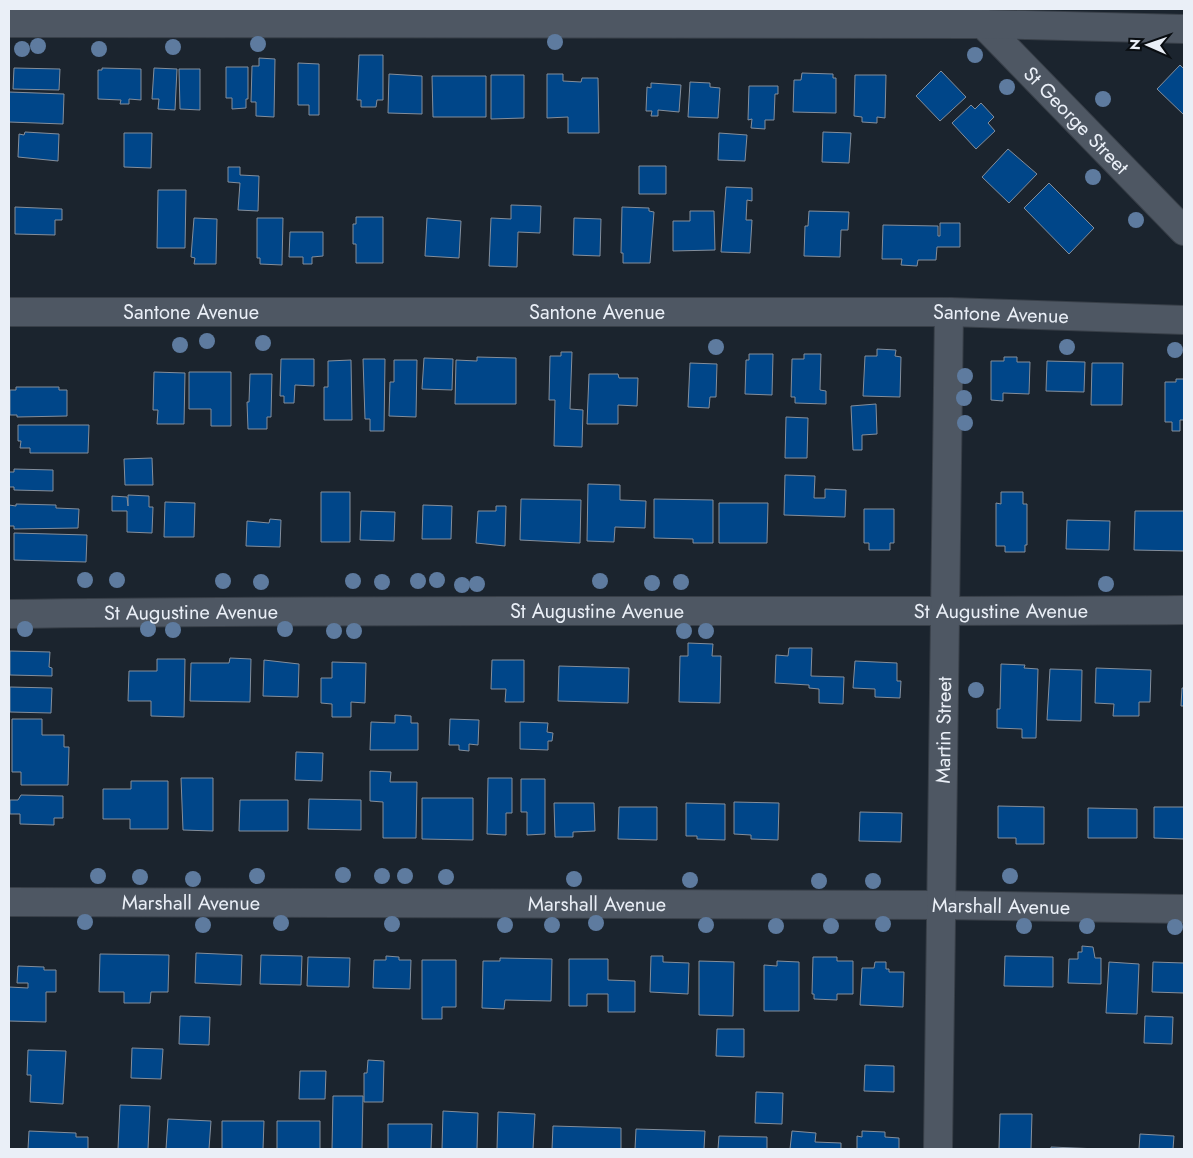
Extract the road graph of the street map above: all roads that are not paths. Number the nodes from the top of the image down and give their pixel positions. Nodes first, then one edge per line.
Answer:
1 (975, 16) edge
2 (9, 23) edge
3 (1184, 29) edge
4 (1184, 231) edge
5 (9, 312) edge
6 (949, 312) junction
7 (1184, 320) edge
8 (1184, 610) edge
9 (945, 612) junction
10 (9, 614) edge
11 (9, 902) edge
12 (941, 905) junction
13 (1184, 909) edge
14 (938, 1149) edge

1 - 2 street
1 - 3 street
1 - 4 street, St George Street
5 - 6 street, Santone Avenue
6 - 7 street, Santone Avenue
6 - 9 street, Martin Street
8 - 9 street, St Augustine Avenue
9 - 10 street, St Augustine Avenue
9 - 12 street, Martin Street
11 - 12 street, Marshall Avenue
12 - 13 street, Marshall Avenue
12 - 14 street, Martin Street

